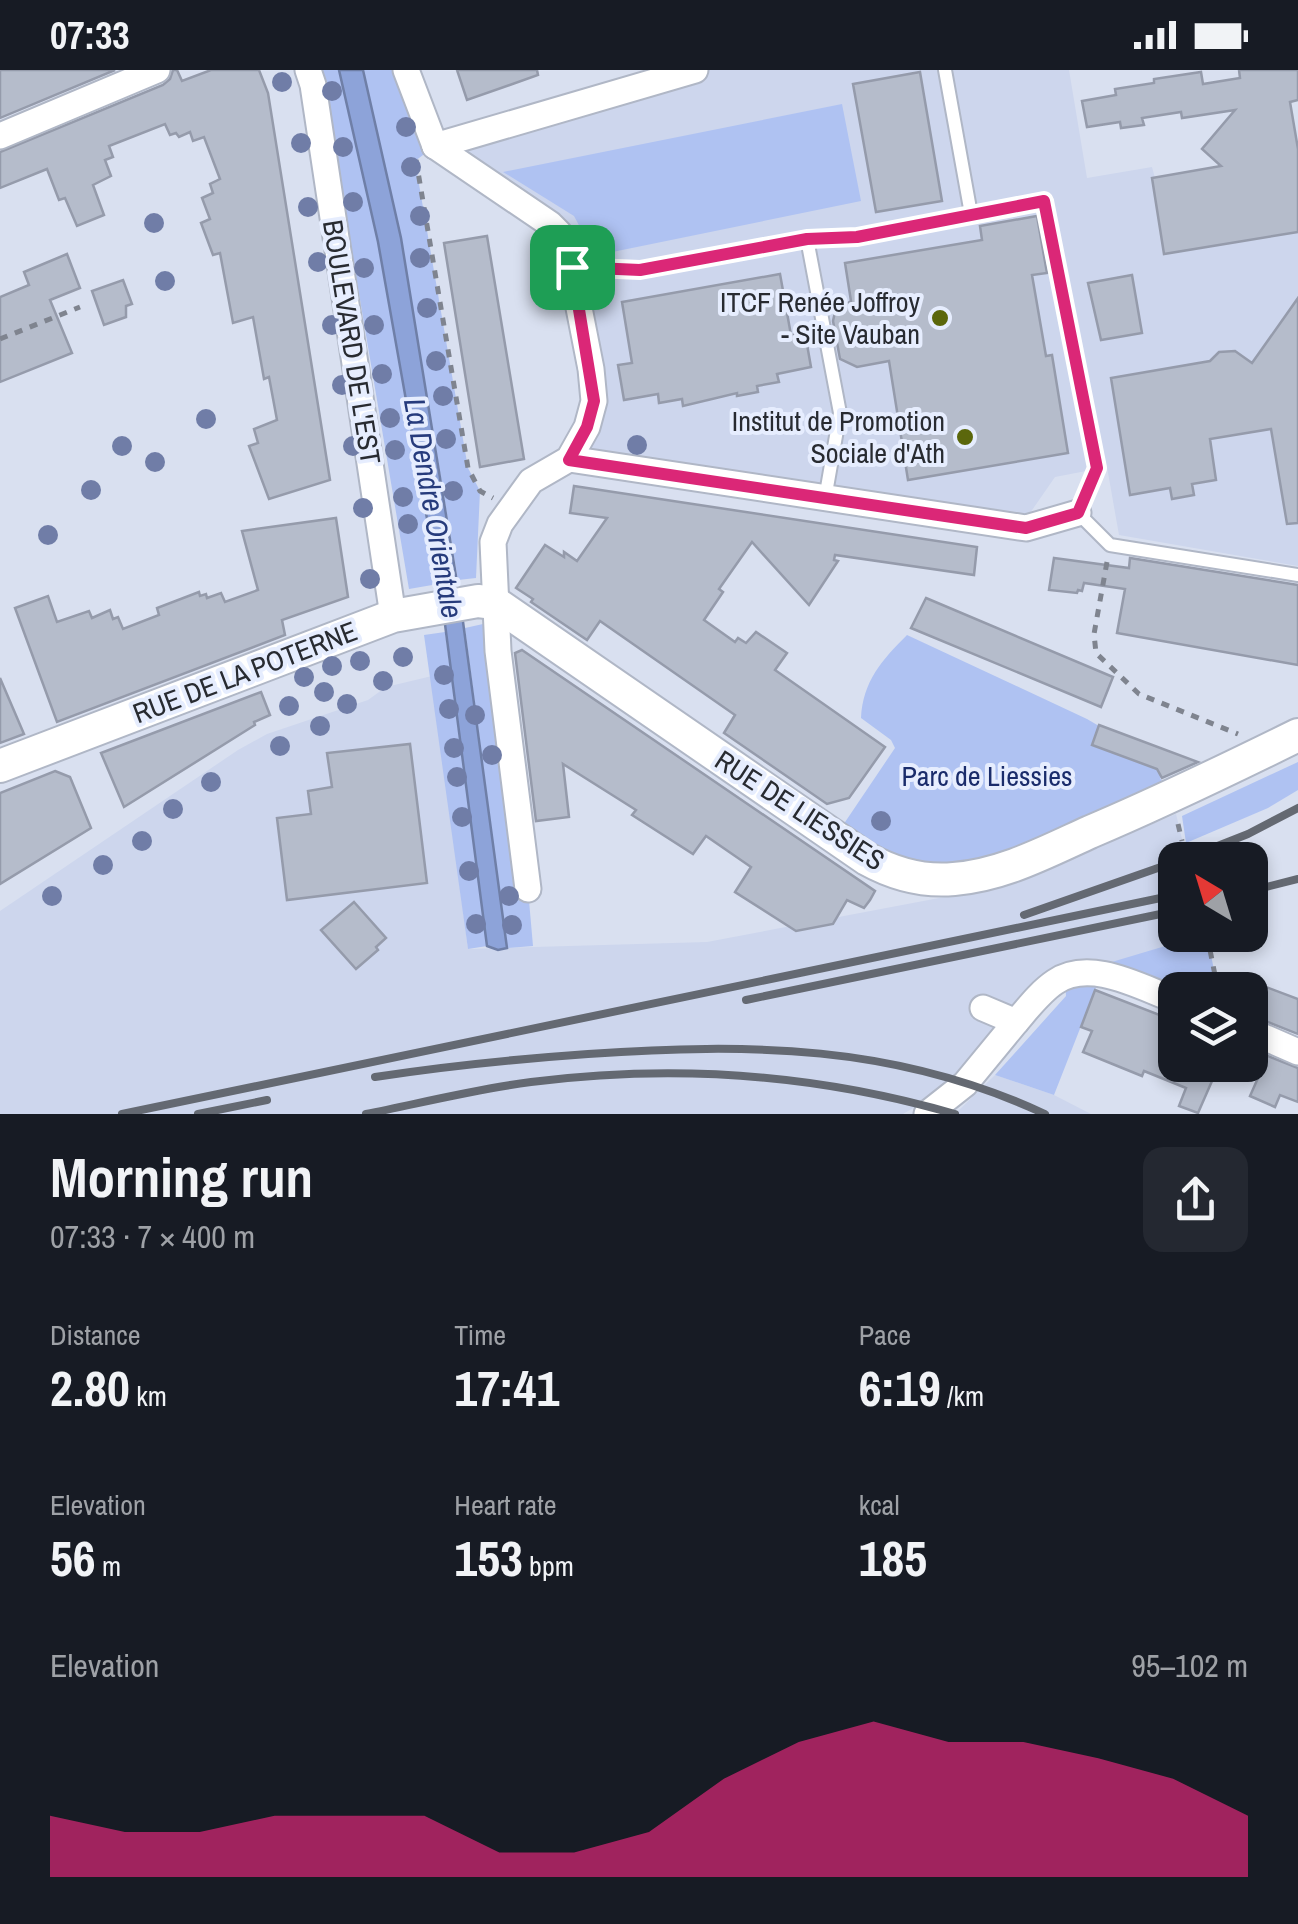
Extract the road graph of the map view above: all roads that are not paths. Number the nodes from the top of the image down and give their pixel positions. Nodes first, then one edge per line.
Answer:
1 (157, 70) edge
2 (308, 70) edge
3 (406, 70) edge
4 (695, 70) edge
5 (945, 70) edge
6 (0, 136) edge
7 (435, 146) junction
8 (971, 214) junction
9 (807, 239) junction
10 (572, 267) junction
11 (569, 460) junction
12 (825, 499) junction
13 (1078, 513) junction
14 (1298, 575) edge
15 (496, 603) junction
16 (408, 613) junction
17 (1298, 736) edge
18 (0, 766) edge
19 (528, 889) dead end
20 (1158, 994) edge
21 (983, 1008) dead end
22 (1016, 1022) junction
23 (1268, 1039) edge
24 (1298, 1052) edge
25 (927, 1114) edge

1 - 6 street
2 - 16 street, BOULEVARD DE L'EST
3 - 7 street
4 - 7 street
5 - 8 lane
7 - 10 street
8 - 9 lane
8 - 13 lane
9 - 10 lane
9 - 12 lane
10 - 11 street
11 - 12 street
11 - 15 street
12 - 13 street
13 - 14 lane
15 - 16 street, RUE DE LA POTERNE
15 - 17 street, RUE DE LIESSIES
15 - 19 street
16 - 18 street, RUE DE LA POTERNE
20 - 22 street
21 - 22 street
22 - 25 street
23 - 24 street

